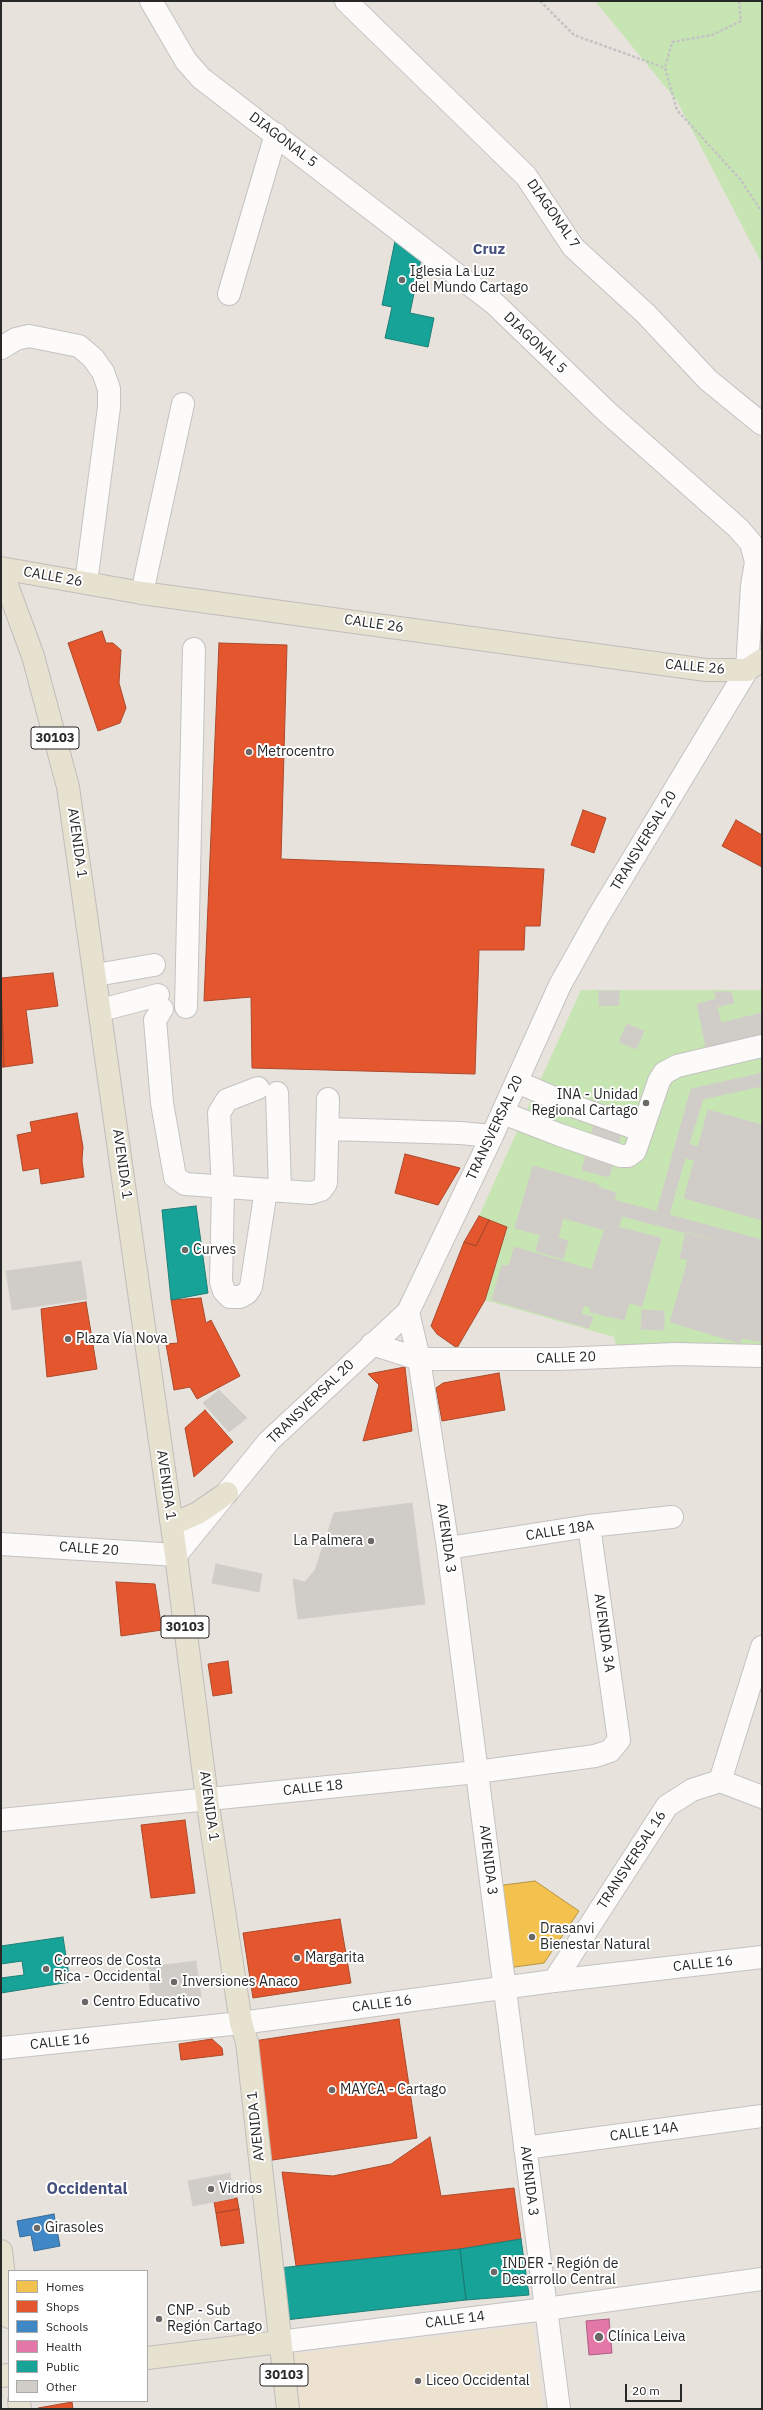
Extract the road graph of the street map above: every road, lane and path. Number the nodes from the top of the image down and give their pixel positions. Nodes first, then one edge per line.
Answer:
1 (151, 1) edge
2 (346, 1) edge
3 (540, 1) edge
4 (739, 1) edge
5 (664, 68) junction
6 (276, 134) junction
7 (762, 212) edge
8 (229, 294) dead end
9 (1, 348) edge
10 (183, 404) dead end
11 (762, 424) edge
12 (1, 569) edge
13 (86, 583) junction
14 (142, 593) junction
15 (194, 649) dead end
16 (757, 670) edge
17 (154, 965) dead end
18 (96, 975) junction
19 (186, 1007) dead end
20 (101, 1010) junction
21 (762, 1046) edge
22 (517, 1082) junction
23 (328, 1098) dead end
24 (573, 1106) junction
25 (503, 1113) junction
26 (329, 1129) junction
27 (640, 1130) junction
28 (560, 1135) junction
29 (492, 1136) junction
30 (223, 1188) junction
31 (273, 1190) junction
32 (408, 1312) junction
33 (372, 1344) junction
34 (762, 1356) edge
35 (420, 1359) junction
36 (227, 1493) junction
37 (672, 1517) dead end
38 (171, 1521) junction
39 (589, 1526) junction
40 (1, 1544) edge
41 (448, 1548) junction
42 (176, 1555) junction
43 (762, 1647) edge
44 (619, 1740) joint
45 (477, 1772) junction
46 (720, 1781) junction
47 (762, 1797) edge
48 (207, 1799) junction
49 (1, 1820) edge
50 (762, 1957) edge
51 (554, 1981) junction
52 (505, 1989) junction
53 (241, 2023) junction
54 (1, 2048) edge
55 (762, 2116) edge
56 (525, 2148) junction
57 (1, 2251) edge
58 (762, 2279) edge
59 (8, 2309) edge
60 (546, 2309) junction
61 (279, 2342) junction
62 (148, 2358) edge
63 (288, 2409) edge
64 (559, 2409) edge

1 - 6 street, DIAGONAL 5
2 - 11 street, DIAGONAL 7
3 - 5 path
4 - 5 path
5 - 7 path
6 - 8 street
6 - 16 street, DIAGONAL 5
9 - 13 street
10 - 14 street
12 - 13 main road, CALLE 26
12 - 18 main road, AVENIDA 1 / 30103
13 - 14 main road, CALLE 26
14 - 16 main road, CALLE 26
15 - 19 street
16 - 22 street, TRANSVERSAL 20
17 - 18 street
18 - 20 main road, AVENIDA 1 / 30103
20 - 30 street
20 - 38 main road, AVENIDA 1 / 30103
21 - 27 street
22 - 24 street
22 - 25 street, TRANSVERSAL 20
23 - 26 street
24 - 27 street
24 - 28 street
25 - 28 street
25 - 29 street, TRANSVERSAL 20
26 - 29 street
26 - 31 street
27 - 28 street
29 - 32 street, TRANSVERSAL 20
30 - 31 street
30 - 31 street
30 - 31 street
32 - 33 street, TRANSVERSAL 20
32 - 35 street, AVENIDA 3
33 - 35 street, CALLE 20
33 - 36 street, TRANSVERSAL 20
34 - 35 street, CALLE 20
35 - 41 street, AVENIDA 3
36 - 38 main road
36 - 42 street, TRANSVERSAL 20
37 - 39 street, CALLE 18A
38 - 42 main road, AVENIDA 1 / 30103
39 - 41 street, CALLE 18A
39 - 44 street, AVENIDA 3A
40 - 42 street, CALLE 20
41 - 45 street, AVENIDA 3
42 - 48 main road, AVENIDA 1 / 30103
43 - 46 street
44 - 45 street, CALLE 18
45 - 48 street, CALLE 18
45 - 52 street, AVENIDA 3
46 - 47 street
46 - 51 street, TRANSVERSAL 16
48 - 49 street, CALLE 18
48 - 53 main road, AVENIDA 1 / 30103
50 - 51 street, CALLE 16
51 - 52 street, CALLE 16
52 - 53 street, CALLE 16
52 - 56 street, AVENIDA 3
53 - 54 street, CALLE 16
53 - 61 main road, AVENIDA 1 / 30103
55 - 56 street, CALLE 14A
56 - 60 street, AVENIDA 3
57 - 59 main road
58 - 60 street, CALLE 14
60 - 61 street, CALLE 14
60 - 64 street, AVENIDA 3
61 - 62 main road, CALLE 14
61 - 63 main road, AVENIDA 1 / 30103

